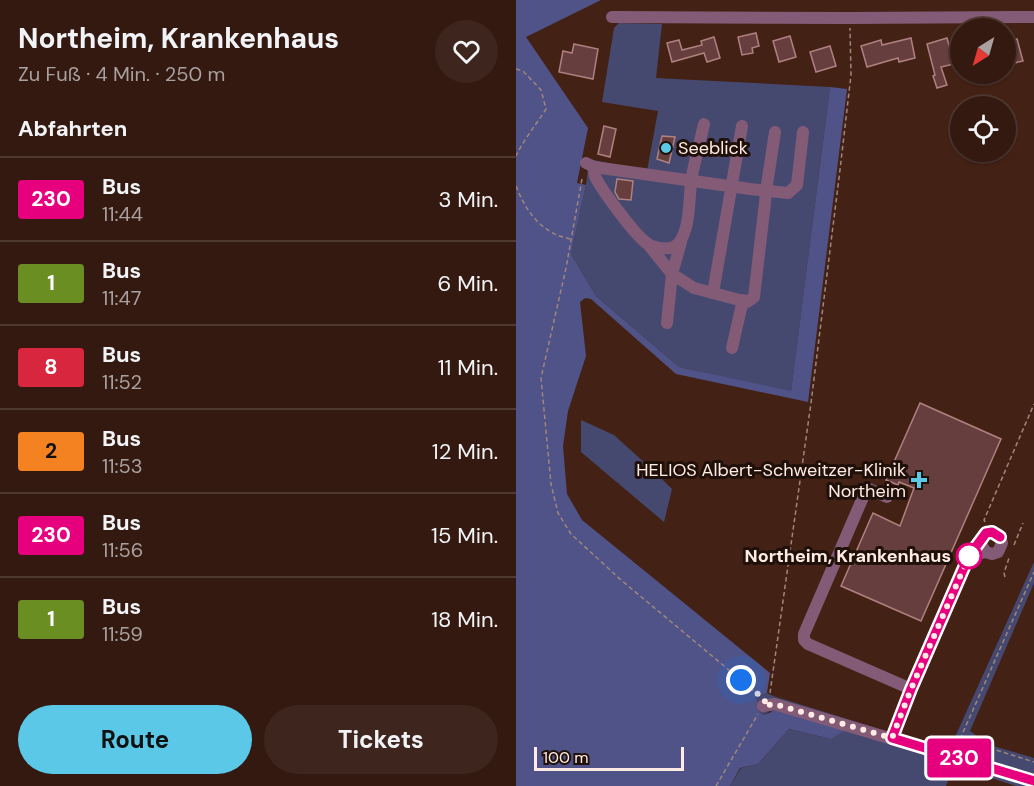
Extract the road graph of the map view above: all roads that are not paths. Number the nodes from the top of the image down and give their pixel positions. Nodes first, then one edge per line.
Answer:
1 (612, 17) dead end
2 (1034, 17) edge
3 (704, 124) dead end
4 (742, 126) dead end
5 (776, 132) dead end
6 (803, 132) dead end
7 (692, 180) junction
8 (732, 186) junction
9 (766, 191) junction
10 (681, 242) junction
11 (647, 243) junction
12 (672, 274) junction
13 (714, 293) junction
14 (743, 300) junction
15 (667, 323) dead end
16 (732, 348) dead end
17 (887, 497) dead end
18 (985, 542) road end
19 (911, 689) junction
20 (764, 703) road end
21 (892, 738) junction
22 (1034, 781) edge

1 - 2 street
3 - 7 street
4 - 8 street
5 - 9 street
6 - 9 street
7 - 8 street
7 - 10 street
7 - 11 street
8 - 9 street
8 - 13 street
9 - 14 street
10 - 11 street
10 - 12 street
11 - 12 street
12 - 13 street
12 - 15 street
13 - 14 street
14 - 16 street
17 - 19 street
18 - 19 street
19 - 21 street
20 - 21 street
21 - 22 street

